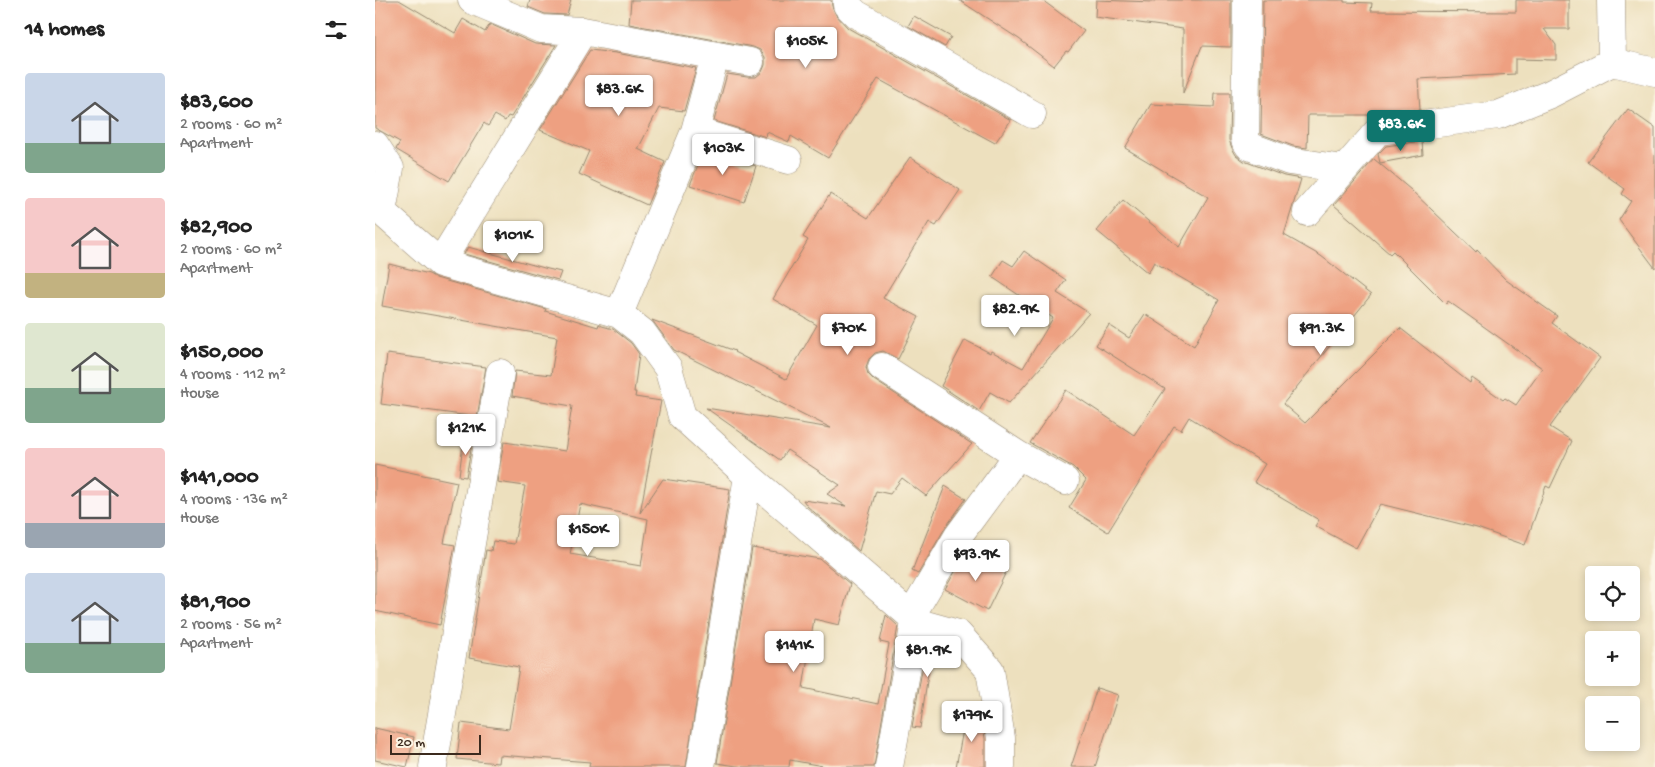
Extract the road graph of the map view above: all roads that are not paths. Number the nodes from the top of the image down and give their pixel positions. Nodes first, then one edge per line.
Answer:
1 (471, 0) edge
2 (847, 0) edge
3 (1247, 0) edge
4 (1611, 0) edge
5 (583, 32) junction
6 (715, 56) junction
7 (750, 62) dead end
8 (1612, 62) junction
9 (1655, 72) edge
10 (1032, 114) dead end
11 (695, 131) junction
12 (375, 145) edge
13 (789, 160) dead end
14 (1343, 169) junction
15 (1307, 212) dead end
16 (440, 263) junction
17 (619, 314) junction
18 (882, 367) dead end
19 (500, 373) dead end
20 (1018, 455) junction
21 (748, 476) junction
22 (1065, 482) dead end
23 (913, 619) junction
24 (433, 767) edge
25 (701, 767) edge
26 (889, 767) edge
27 (1001, 767) edge

1 - 5 street
2 - 10 street
3 - 14 street
4 - 8 street
5 - 6 street
5 - 16 street
6 - 7 street
6 - 11 street
8 - 9 street
8 - 14 street
11 - 13 street
11 - 17 street
12 - 16 street
14 - 15 street
16 - 17 street
17 - 21 street
18 - 20 street
19 - 24 street
20 - 22 street
20 - 23 street
21 - 23 street
21 - 25 street
23 - 26 street
23 - 27 street

